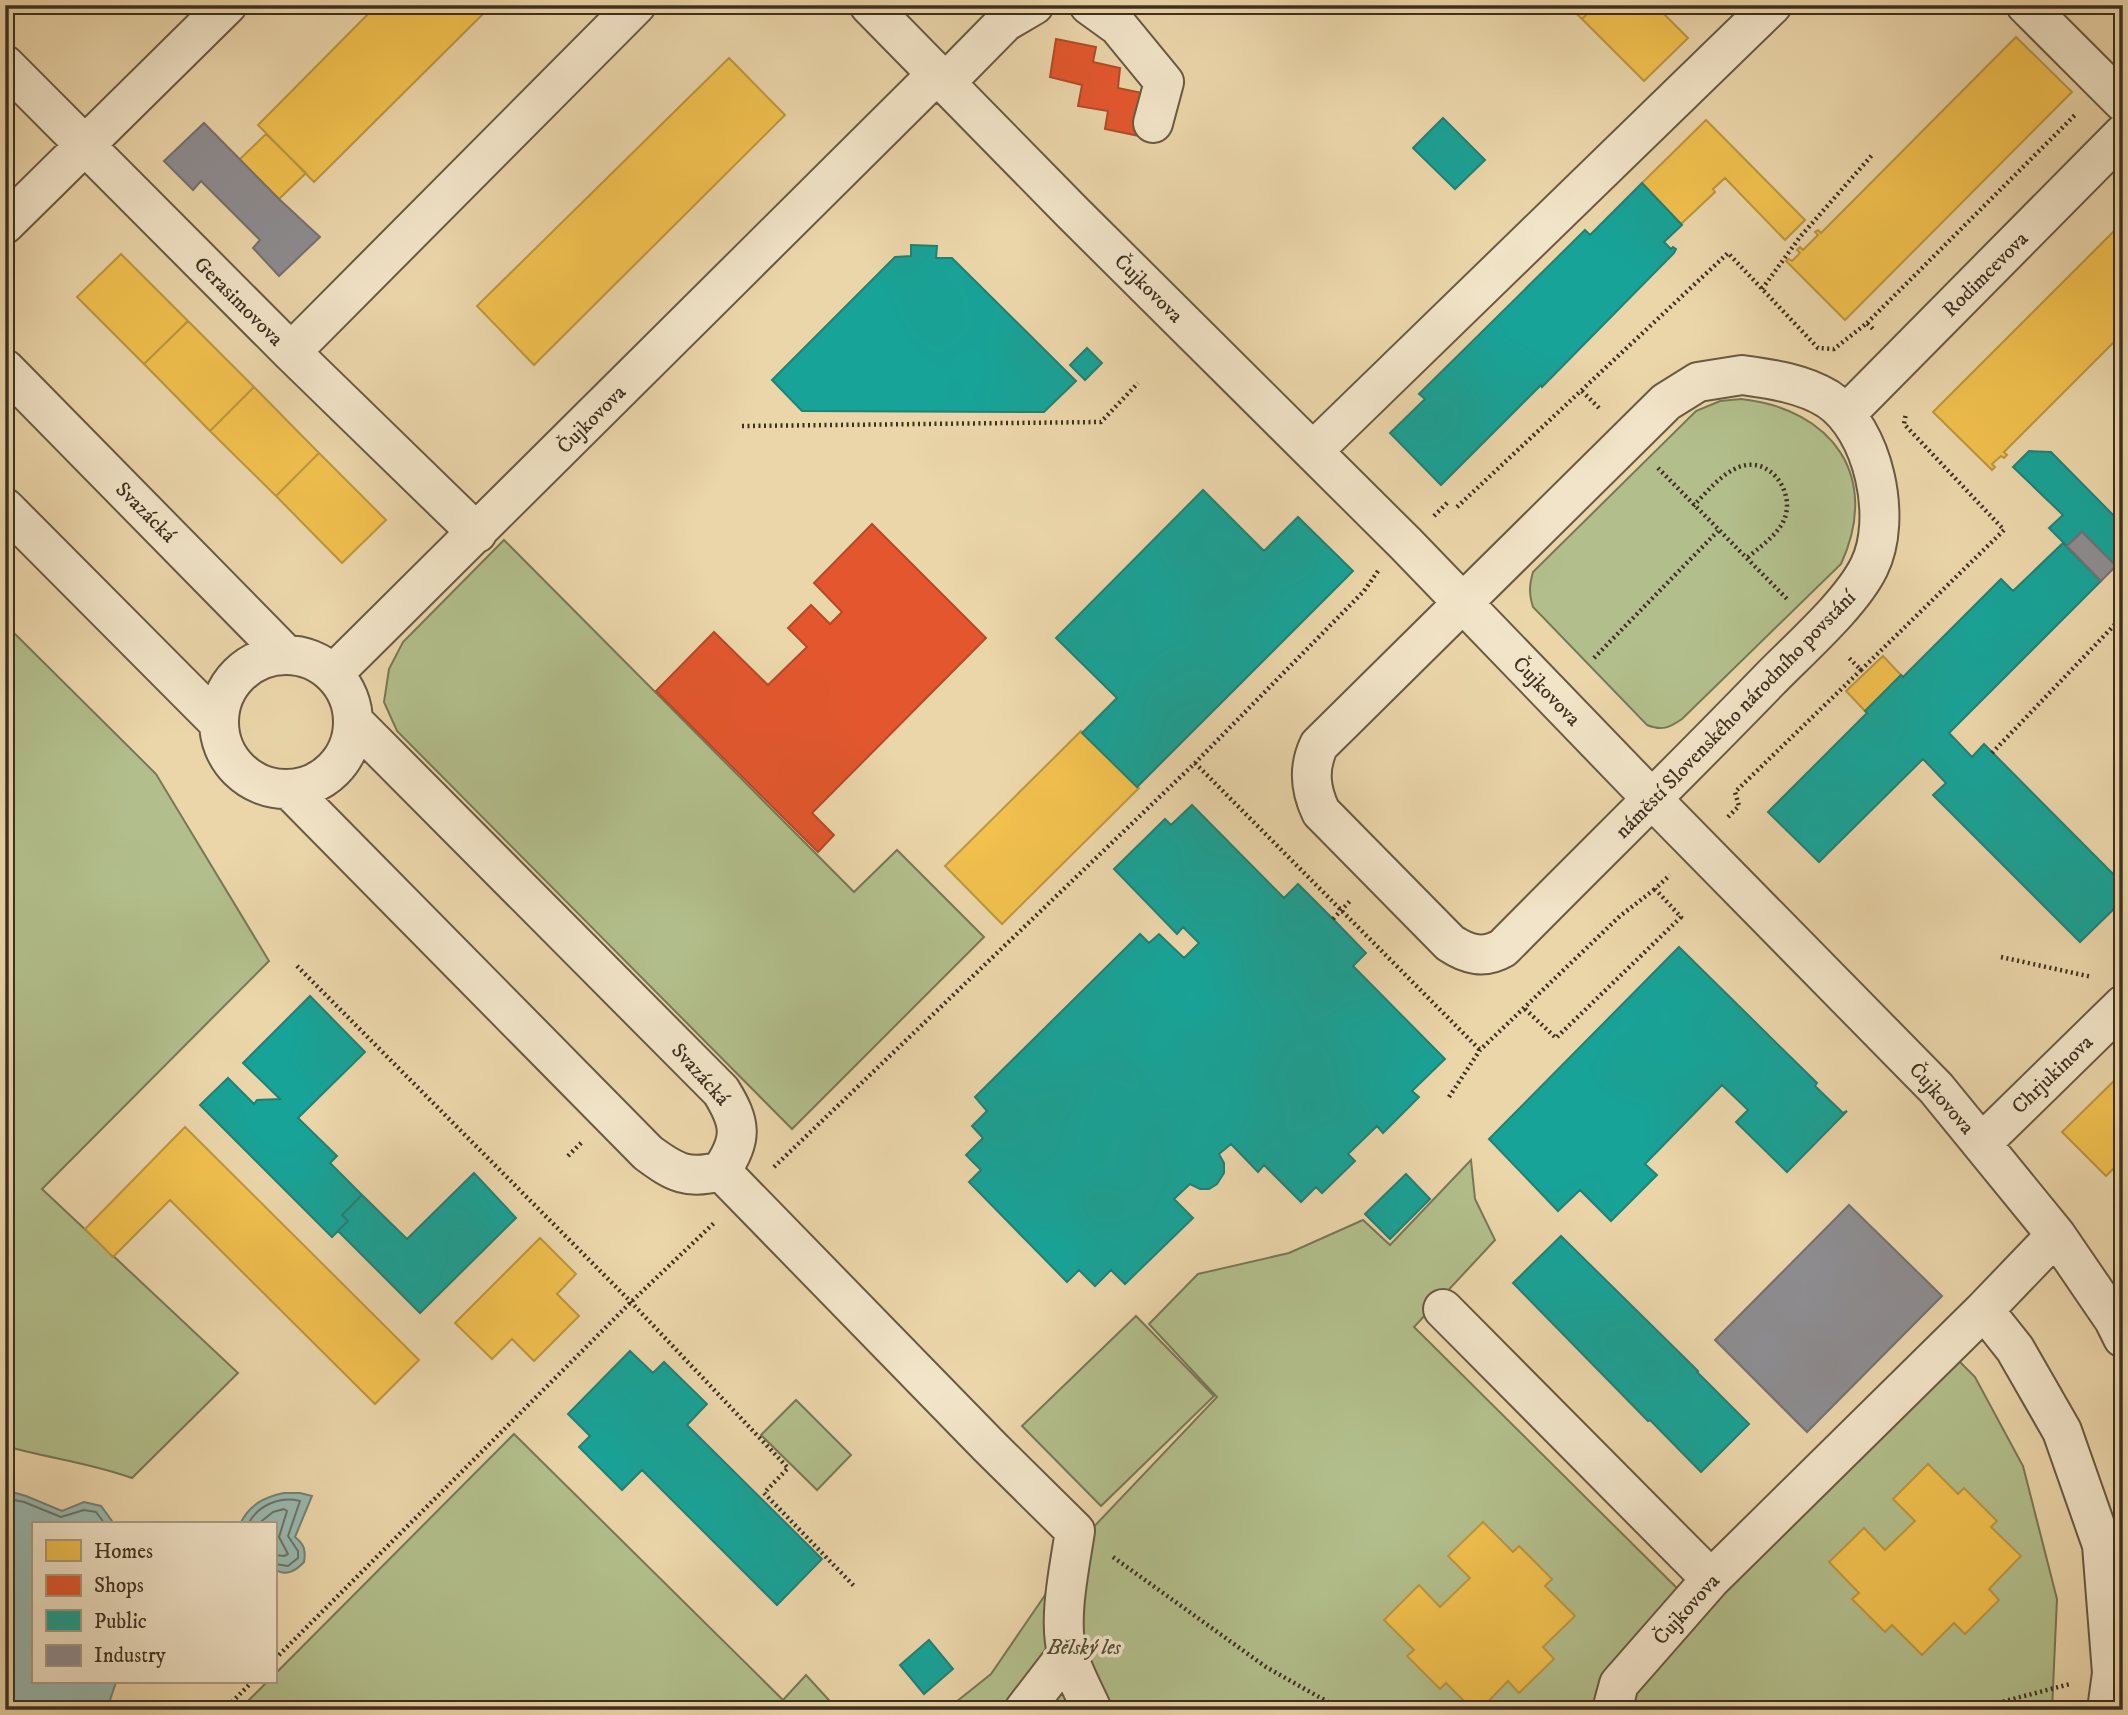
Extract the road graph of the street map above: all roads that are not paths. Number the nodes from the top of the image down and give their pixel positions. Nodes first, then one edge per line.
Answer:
1 (227, 5) edge
2 (636, 5) edge
3 (869, 5) edge
4 (1034, 5) edge
5 (1090, 5) edge
6 (1772, 5) edge
7 (2026, 5) edge
8 (5, 65) edge
9 (941, 78) junction
10 (2114, 93) edge
11 (1153, 123) dead end
12 (2123, 134) edge
13 (85, 145) junction
14 (5, 223) edge
15 (291, 352) junction
16 (5, 369) edge
17 (1846, 414) junction
18 (1313, 450) junction
19 (5, 509) edge
20 (477, 533) junction
21 (1461, 602) junction
22 (286, 655) junction
23 (333, 674) junction
24 (353, 721) junction
25 (219, 723) junction
26 (289, 789) junction
27 (1653, 800) junction
28 (2123, 1005) edge
29 (1982, 1143) junction
30 (733, 1182) junction
31 (2056, 1235) junction
32 (1443, 1309) dead end
33 (1984, 1310) junction
34 (2118, 1317) edge
35 (1711, 1579) junction
36 (1067, 1654) junction
37 (2109, 1691) edge
38 (1024, 1710) edge
39 (1093, 1710) edge
40 (1612, 1710) edge

1 - 13 street
2 - 15 street
3 - 9 street, Čujkovova
4 - 9 street
5 - 11 street
6 - 18 street
7 - 10 street
8 - 13 street, Gerasimovova
9 - 18 street, Čujkovova
9 - 20 street, Čujkovova
12 - 17 street, Rodimcevova
13 - 14 street
13 - 15 street, Gerasimovova
15 - 20 street, Gerasimovova
16 - 22 street, Svazácká
17 - 21 street, náměstí Slovenského národního povstání
17 - 27 street, náměstí Slovenského národního povstání
18 - 21 street, Čujkovova
19 - 25 street
20 - 23 street, Čujkovova
21 - 27 street, Čujkovova
21 - 27 street, náměstí Slovenského národního povstání
22 - 23 street
22 - 25 street
23 - 24 street
24 - 26 street
24 - 30 street, Svazácká
25 - 26 street
26 - 30 street
27 - 29 street, Čujkovova
28 - 29 street, Chrjukinova
29 - 31 street, Čujkovova
30 - 36 street
31 - 33 street, Čujkovova
31 - 34 street, Čujkovova
32 - 35 street
33 - 35 street, Čujkovova
33 - 37 street
35 - 40 street, Čujkovova
36 - 38 street
36 - 39 street

